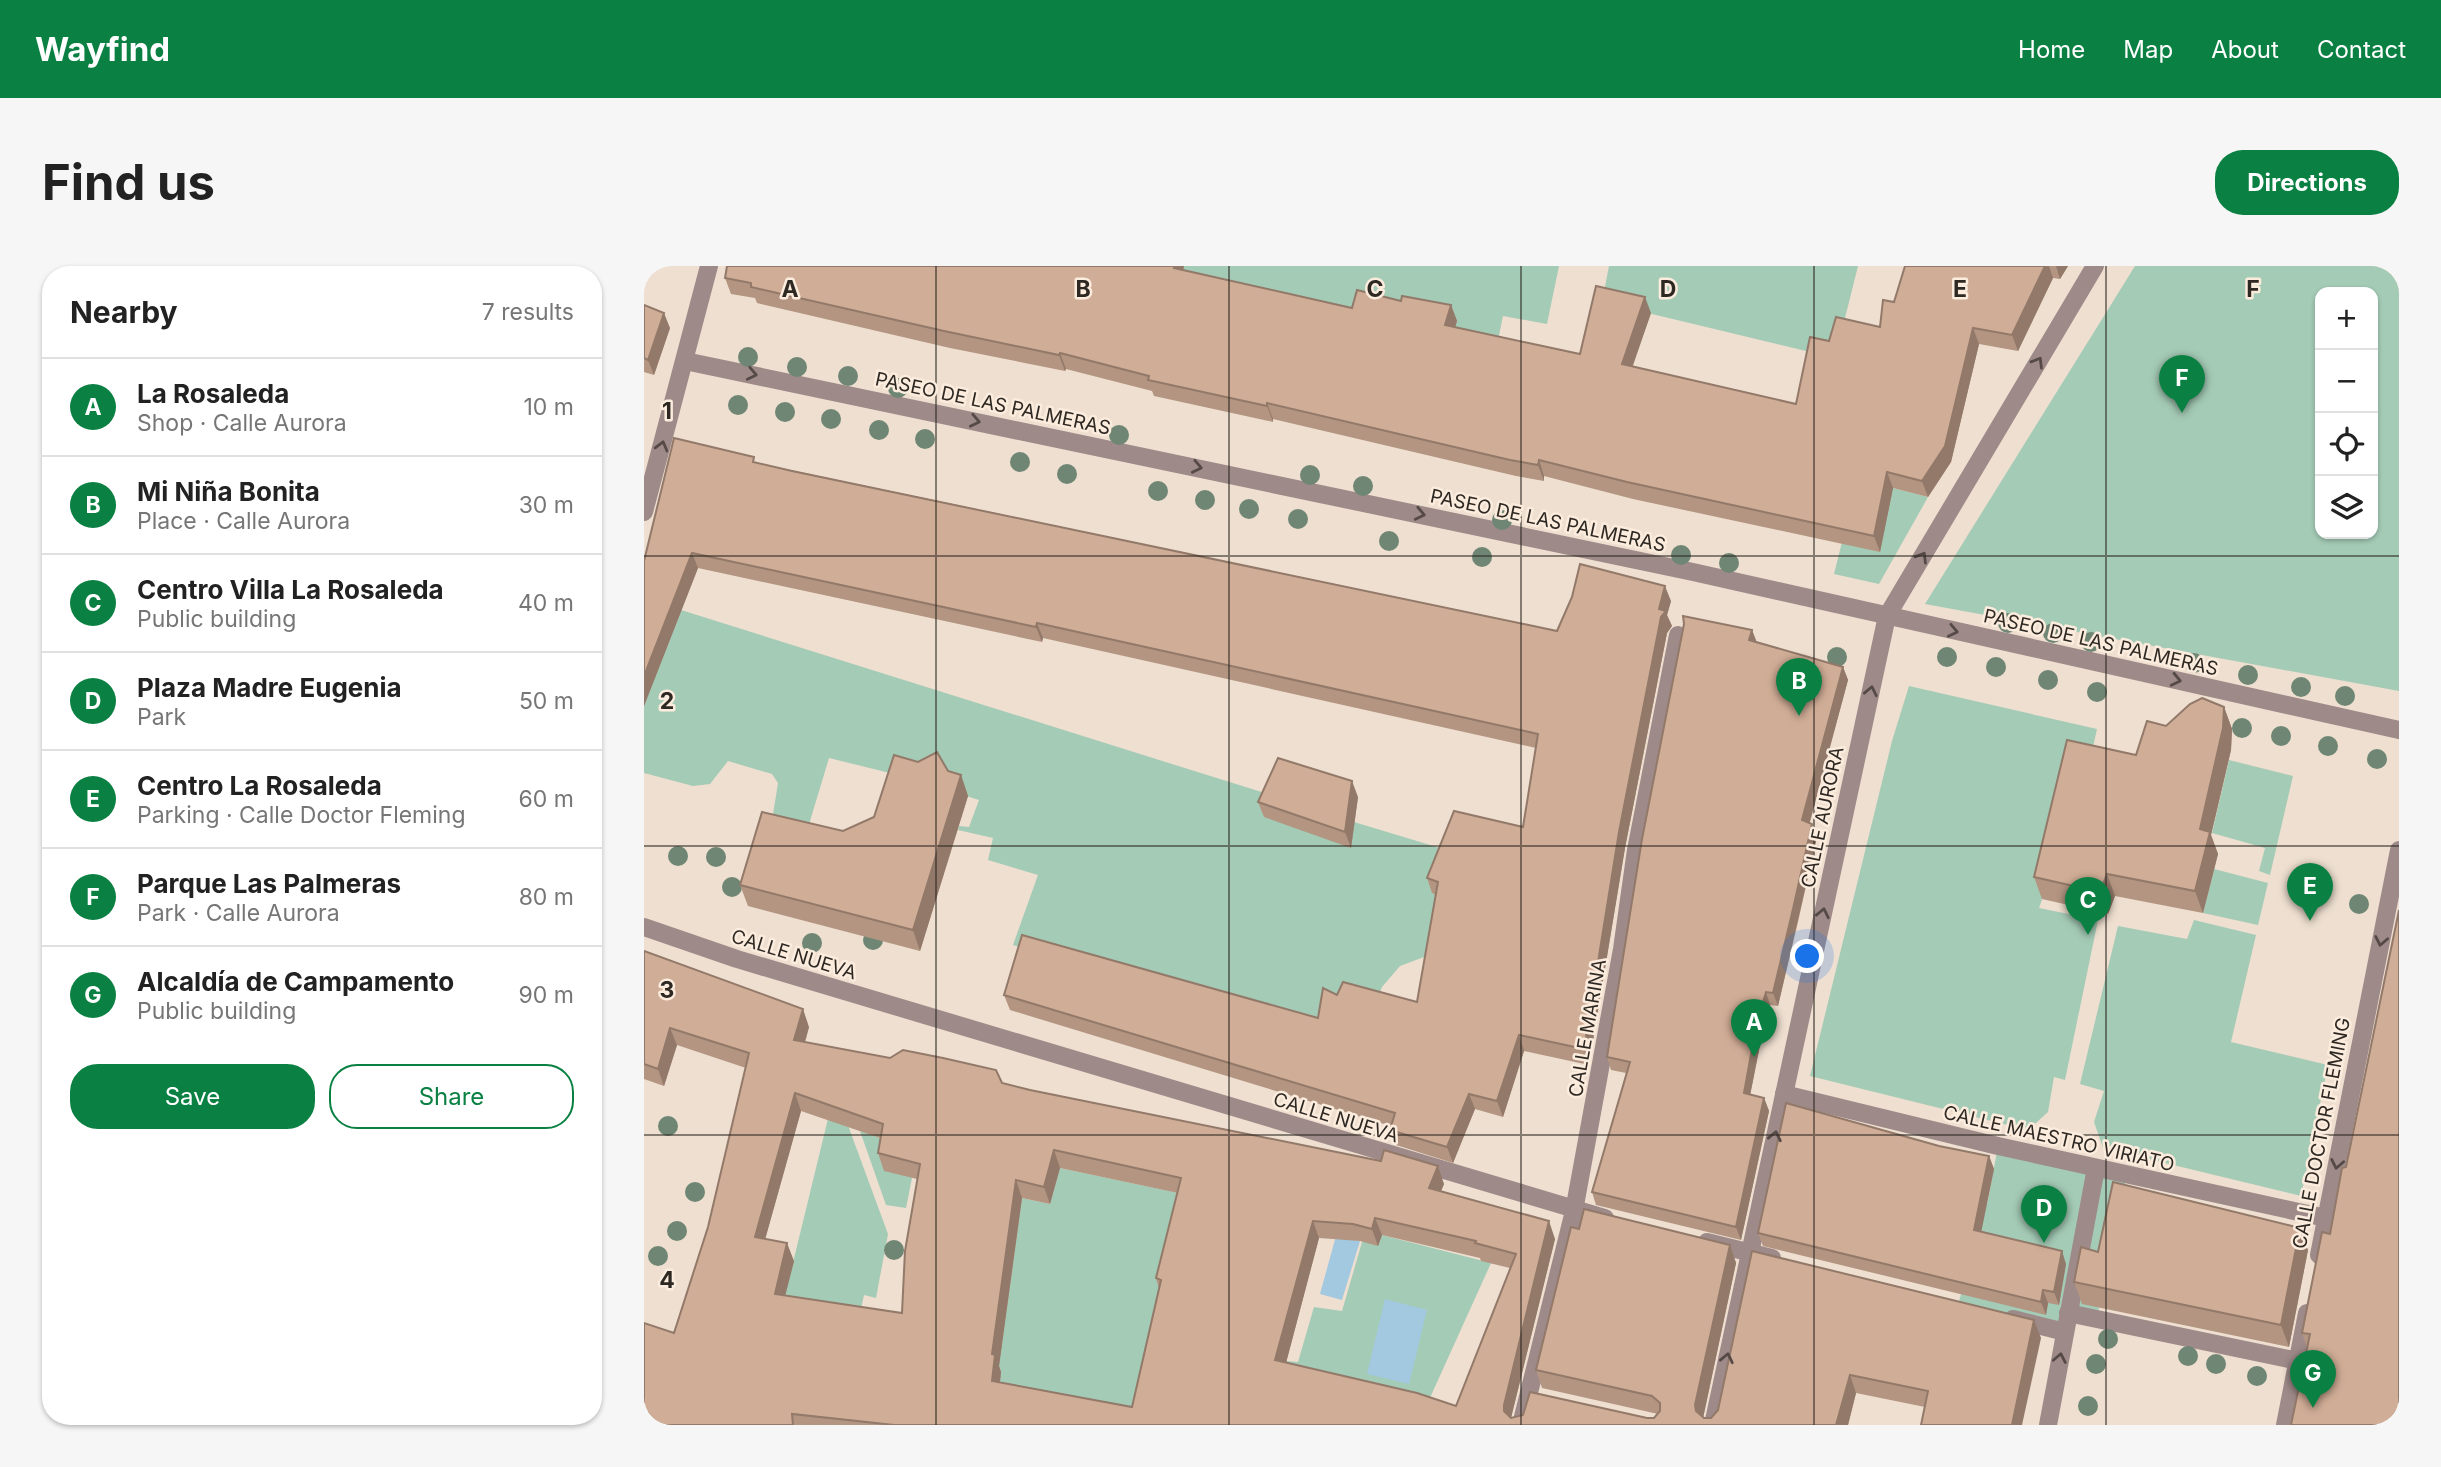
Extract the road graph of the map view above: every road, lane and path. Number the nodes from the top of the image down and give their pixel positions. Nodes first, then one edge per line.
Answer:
1 (709, 266) edge
2 (2095, 266) edge
3 (685, 361) junction
4 (644, 512) edge
5 (1887, 616) junction
6 (1678, 635) dead end
7 (2399, 730) edge
8 (2399, 850) edge
9 (644, 926) edge
10 (1784, 1094) junction
11 (2096, 1168) junction
12 (1574, 1211) junction
13 (2326, 1218) junction
14 (1629, 1224) edge
15 (1683, 1236) edge
16 (1750, 1252) junction
17 (1784, 1262) edge
18 (2316, 1270) edge
19 (2311, 1296) edge
20 (1995, 1314) edge
21 (2068, 1314) junction
22 (2065, 1332) junction
23 (2298, 1361) junction
24 (1521, 1425) edge
25 (1713, 1425) edge
26 (2048, 1425) edge
27 (2285, 1425) edge

1 - 3 street
5 -> 2 street, CALLE AURORA
4 -> 3 street
3 -> 5 street, PASEO DE LAS PALMERAS
5 -> 7 street, PASEO DE LAS PALMERAS
10 -> 5 street, CALLE AURORA
6 - 12 street, CALLE MARINA
8 -> 13 street, CALLE DOCTOR FLEMING
9 - 12 street, CALLE NUEVA
10 - 11 street, CALLE MAESTRO VIRIATO
16 -> 10 street, CALLE AURORA
11 - 13 street, CALLE MAESTRO VIRIATO
11 - 21 street
12 - 14 street, CALLE NUEVA
12 - 24 street, CALLE MARINA
13 - 18 street, CALLE DOCTOR FLEMING
15 - 16 street
16 - 17 street
25 -> 16 street, CALLE AURORA
19 - 23 street
20 - 22 street
21 - 22 street
21 - 23 street
26 -> 22 street
23 - 27 street

